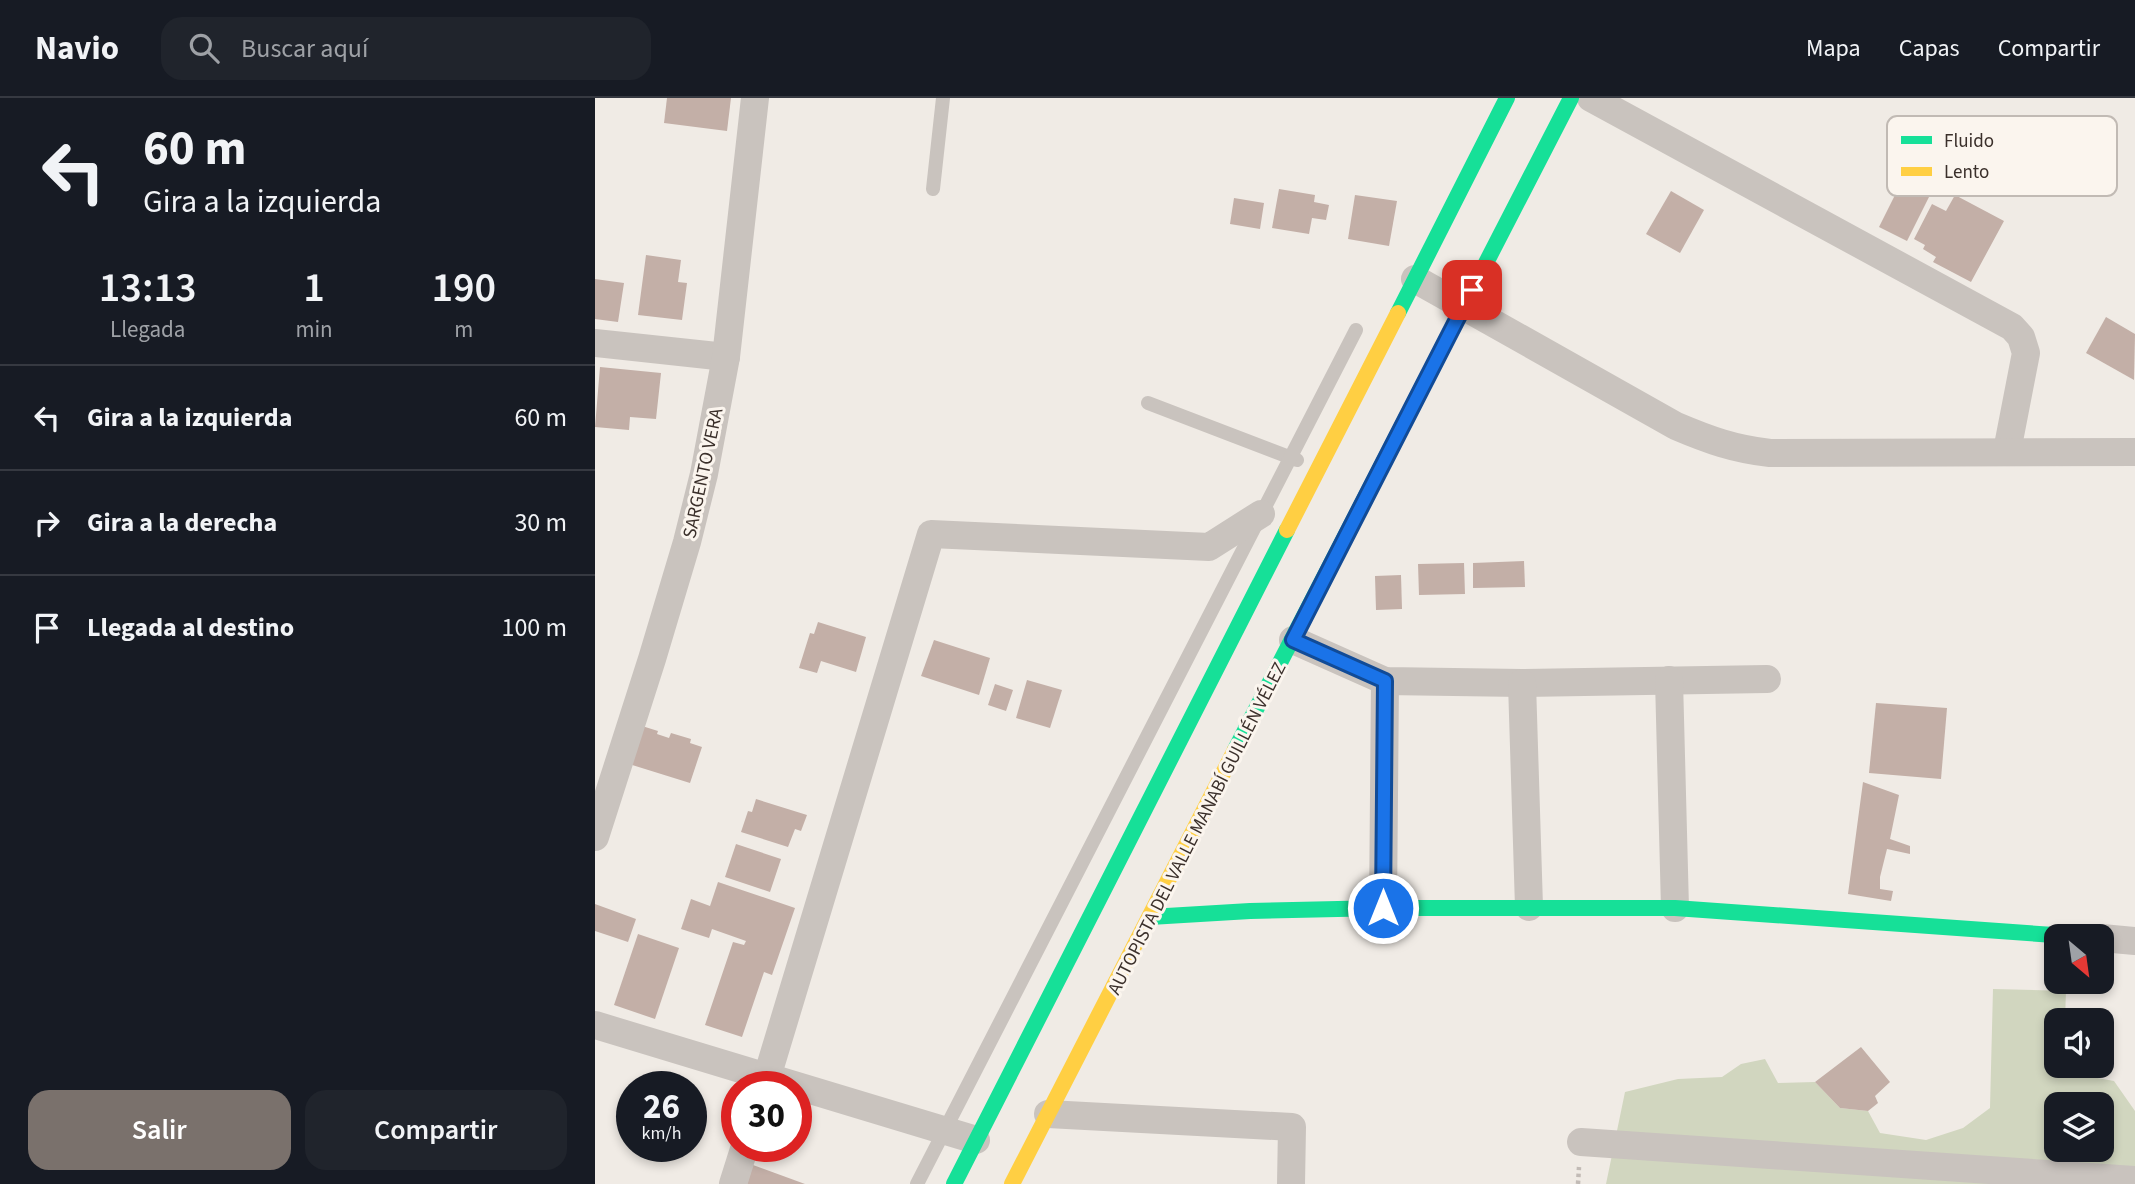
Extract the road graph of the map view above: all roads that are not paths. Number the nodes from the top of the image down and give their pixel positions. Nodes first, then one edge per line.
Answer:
1 (755, 98) edge
2 (943, 98) edge
3 (1507, 98) edge
4 (1571, 98) edge
5 (1591, 98) edge
6 (933, 189) dead end
7 (1415, 279) junction
8 (1463, 306) junction
9 (1356, 330) dead end
10 (595, 343) edge
11 (726, 357) junction
12 (1148, 403) dead end
13 (2007, 451) junction
14 (2135, 452) edge
15 (1290, 457) junction
16 (1318, 467) junction
17 (1261, 514) junction
18 (1209, 547) junction
19 (1239, 557) junction
20 (1293, 640) junction
21 (1767, 679) dead end
22 (1669, 680) junction
23 (1385, 681) junction
24 (1522, 683) junction
25 (604, 777) edge
26 (595, 837) edge
27 (1529, 907) junction
28 (1383, 908) junction
29 (1675, 908) junction
30 (1150, 917) junction
31 (2044, 934) edge
32 (2114, 939) edge
33 (2135, 941) edge
34 (595, 1025) edge
35 (733, 1071) edge
36 (769, 1071) edge
37 (812, 1095) edge
38 (1048, 1114) junction
39 (944, 1131) junction
40 (976, 1140) junction
41 (1581, 1142) dead end
42 (740, 1162) edge
43 (2135, 1180) edge
44 (733, 1184) edge
45 (917, 1184) edge
46 (954, 1184) edge
47 (1012, 1184) edge
48 (1291, 1184) edge

1 - 11 street, SARGENTO VERA
2 - 6 lane
3 - 7 main road
4 - 8 main road, AUTOPISTA DEL VALLE MANABÍ GUILLÉN VÉLEZ
5 - 13 street
7 - 8 street
7 - 16 main road
8 - 13 street
8 - 20 main road, AUTOPISTA DEL VALLE MANABÍ GUILLÉN VÉLEZ
9 - 15 lane
10 - 11 street
11 - 25 street, SARGENTO VERA
12 - 15 lane
13 - 14 street
15 - 16 lane
15 - 17 lane
16 - 40 main road
17 - 18 street
17 - 19 lane
18 - 19 lane
18 - 36 street
19 - 39 lane
20 - 23 street
20 - 30 main road, AUTOPISTA DEL VALLE MANABÍ GUILLÉN VÉLEZ
21 - 22 street
22 - 24 street
22 - 29 street
23 - 24 street
23 - 28 street
24 - 27 street
25 - 26 street, SARGENTO VERA
27 - 28 main road
27 - 29 main road
28 - 30 main road
29 - 31 main road
30 - 38 main road, AUTOPISTA DEL VALLE MANABÍ GUILLÉN VÉLEZ
32 - 33 street
34 - 35 street
37 - 39 street
38 - 47 main road, AUTOPISTA DEL VALLE MANABÍ GUILLÉN VÉLEZ
38 - 48 street
39 - 40 street
39 - 45 lane
40 - 46 main road
41 - 43 street
42 - 44 street

